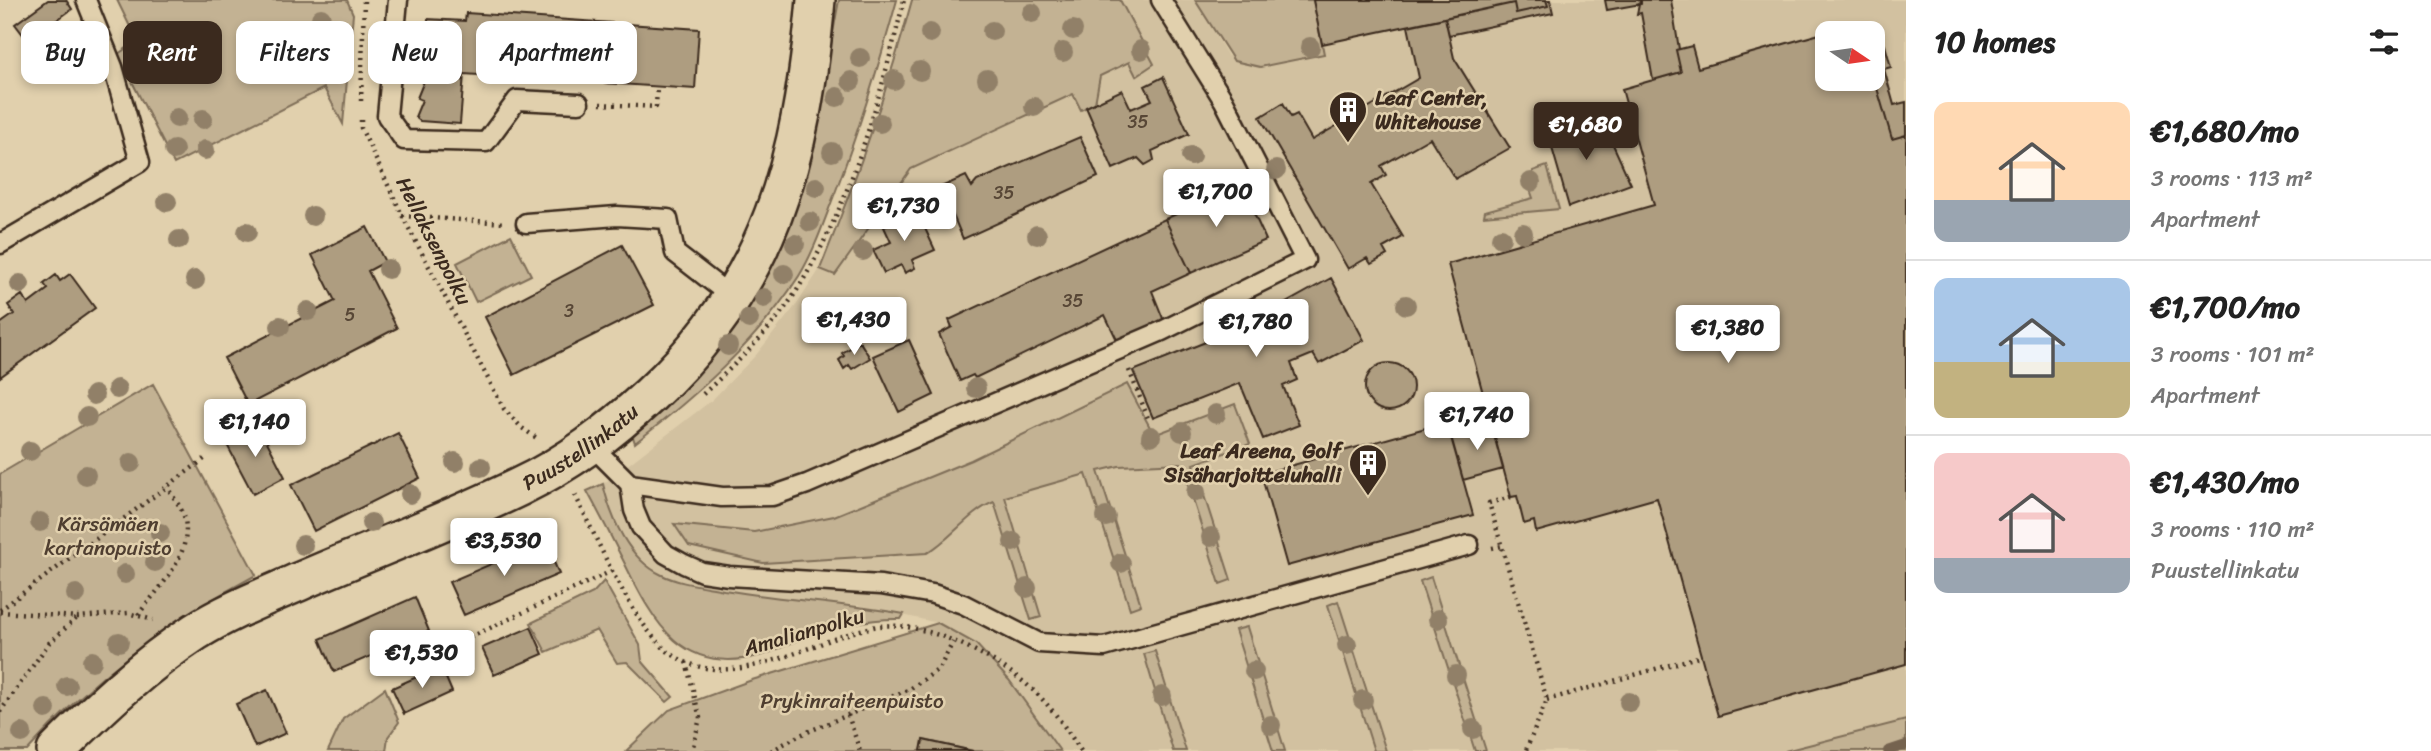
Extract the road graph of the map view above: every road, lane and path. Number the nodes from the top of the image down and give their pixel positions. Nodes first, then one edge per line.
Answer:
1 (86, 0) edge
2 (363, 0) edge
3 (398, 0) edge
4 (816, 0) edge
5 (1161, 0) edge
6 (657, 87) dead end
7 (579, 103) joint
8 (402, 216) junction
9 (526, 223) joint
10 (0, 244) edge
11 (733, 298) junction
12 (1130, 374) dead end
13 (1148, 418) dead end
14 (592, 446) junction
15 (208, 457) dead end
16 (560, 466) junction
17 (631, 484) junction
18 (167, 487) junction
19 (1511, 497) dead end
20 (1469, 545) dead end
21 (614, 570) junction
22 (0, 611) edge
23 (138, 615) junction
24 (78, 617) junction
25 (183, 640) junction
26 (953, 642) junction
27 (458, 643) dead end
28 (1701, 656) dead end
29 (686, 661) junction
30 (1547, 699) junction
31 (0, 712) edge
32 (848, 715) junction
33 (56, 751) edge
34 (692, 751) edge
35 (771, 751) edge
36 (860, 751) edge
37 (1081, 751) edge
38 (1530, 751) edge

1 - 10 lane
2 - 8 path, Hellaksenpolku
3 - 7 lane
4 - 11 street, Puustellinkatu
5 - 17 lane
6 - 7 path
8 - 9 path
8 - 16 path, Hellaksenpolku
9 - 11 lane
11 - 14 street, Puustellinkatu
12 - 13 path
14 - 16 street, Puustellinkatu
14 - 17 lane
15 - 18 path
16 - 21 path, Amalianpolku
16 - 25 street, Puustellinkatu
17 - 20 lane
18 - 22 path
18 - 23 path
19 - 30 path
21 - 27 path
21 - 29 path, Amalianpolku
22 - 24 path
23 - 24 path
23 - 25 path
24 - 31 path
25 - 33 street, Puustellinkatu
26 - 29 path, Amalianpolku
26 - 32 path
26 - 37 path, Amalianpolku
28 - 30 path
29 - 34 path
30 - 38 path
32 - 35 path
32 - 36 path

